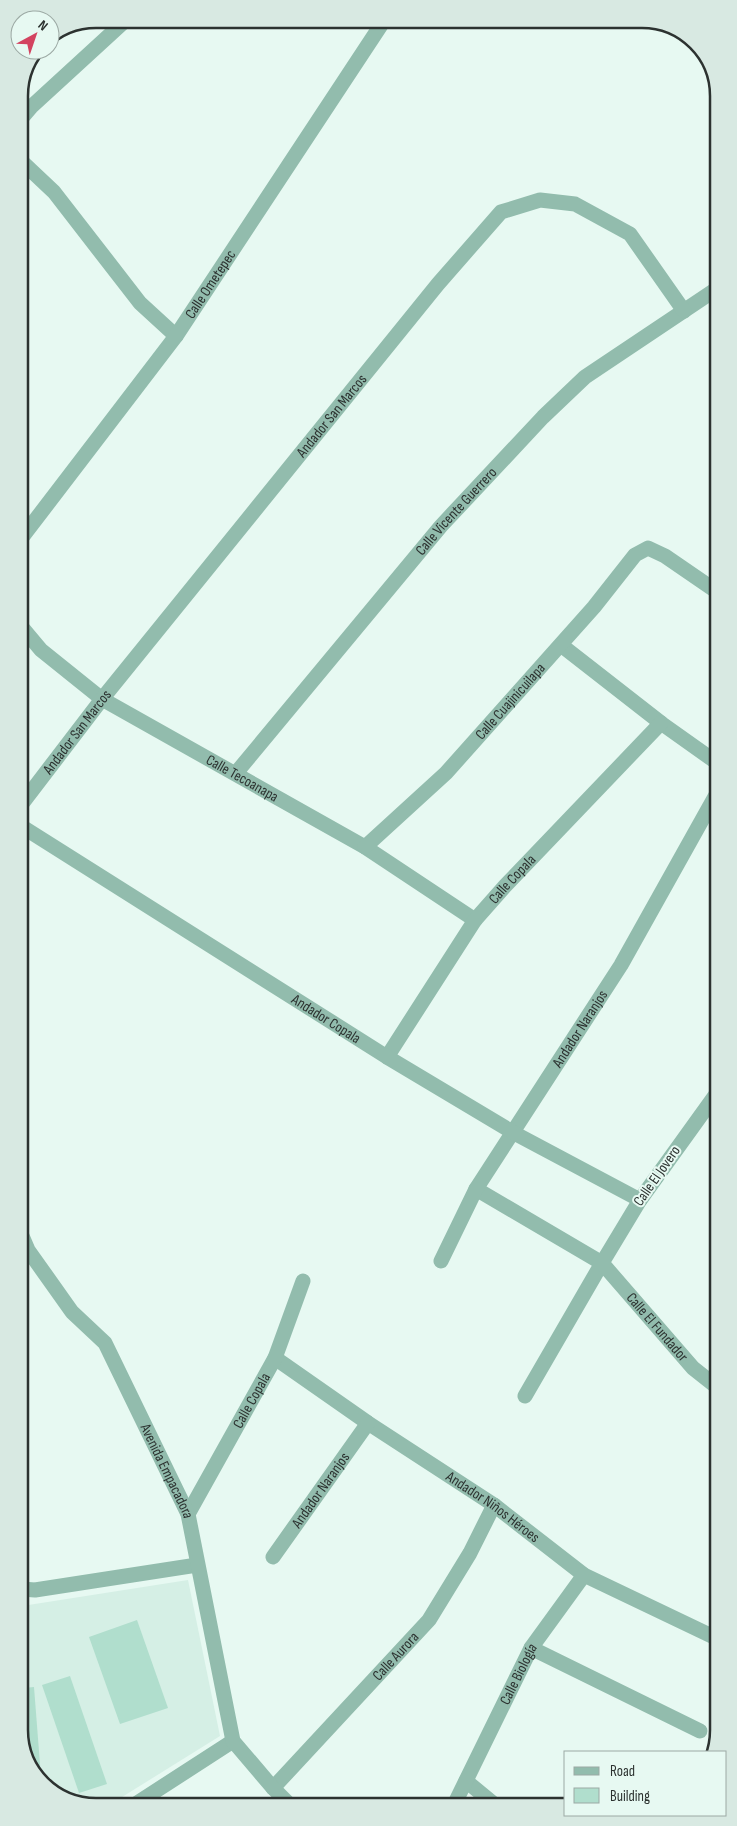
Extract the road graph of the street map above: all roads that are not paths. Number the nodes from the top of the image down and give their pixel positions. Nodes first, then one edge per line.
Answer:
1 (116, 28) edge
2 (379, 28) edge
3 (28, 111) edge
4 (28, 167) edge
5 (710, 293) edge
6 (684, 311) junction
7 (176, 336) junction
8 (28, 530) edge
9 (710, 587) edge
10 (28, 635) edge
11 (561, 645) junction
12 (102, 699) junction
13 (661, 722) junction
14 (710, 758) edge
15 (236, 773) junction
16 (28, 795) edge
17 (710, 806) edge
18 (28, 830) edge
19 (365, 847) junction
20 (475, 920) junction
21 (387, 1057) junction
22 (710, 1103) edge
23 (514, 1133) junction
24 (476, 1190) junction
25 (640, 1200) junction
26 (27, 1248) edge
27 (441, 1261) dead end
28 (602, 1263) junction
29 (303, 1281) dead end
30 (275, 1358) junction
31 (710, 1382) edge
32 (525, 1396) dead end
33 (368, 1423) junction
34 (494, 1505) junction
35 (188, 1514) junction
36 (273, 1557) dead end
37 (197, 1565) junction
38 (584, 1575) junction
39 (27, 1589) edge
40 (710, 1635) edge
41 (531, 1648) junction
42 (700, 1731) dead end
43 (234, 1742) junction
44 (466, 1781) junction
45 (272, 1788) junction
46 (145, 1798) edge
47 (283, 1798) edge
48 (458, 1798) edge
49 (487, 1798) edge

1 - 3 street
2 - 7 street, Calle Ometepec
4 - 7 street
5 - 6 street, Calle Vicente Guerrero
6 - 12 street, Andador San Marcos
6 - 15 street, Calle Vicente Guerrero
7 - 8 street, Calle Ometepec
9 - 11 street, Calle Cuajinicuilapa
10 - 12 street, Calle Tecoanapa
11 - 13 street
11 - 19 street, Calle Cuajinicuilapa
12 - 15 street, Calle Tecoanapa
12 - 16 street, Andador San Marcos
13 - 14 street
13 - 20 street, Calle Copala
15 - 19 street, Calle Tecoanapa
17 - 23 street, Andador Naranjos
18 - 21 street, Andador Copala
19 - 20 street, Calle Tecoanapa
20 - 21 street, Calle Copala
21 - 23 street, Andador Copala
22 - 25 street, Calle El Jovero
23 - 24 street, Andador Naranjos
23 - 25 street, Andador Copala
24 - 27 street, Andador Naranjos
24 - 28 street
25 - 28 street, Calle El Jovero
26 - 35 street, Avenida Empacadora
28 - 31 street, Calle El Fundador
28 - 32 street
29 - 30 street, Calle Copala
30 - 33 street, Andador Niños Héroes
30 - 35 street, Calle Copala
33 - 34 street, Andador Niños Héroes
33 - 36 street, Andador Naranjos
34 - 38 street, Andador Niños Héroes
34 - 45 street, Calle Aurora
35 - 37 street, Avenida Empacadora
37 - 39 street
37 - 43 street, Avenida Empacadora
38 - 40 street, Andador Niños Héroes
38 - 41 street, Calle Biología
41 - 42 street
41 - 44 street, Calle Biología
43 - 45 street
43 - 46 street
44 - 48 street, Calle Biología
44 - 49 street
45 - 47 street

